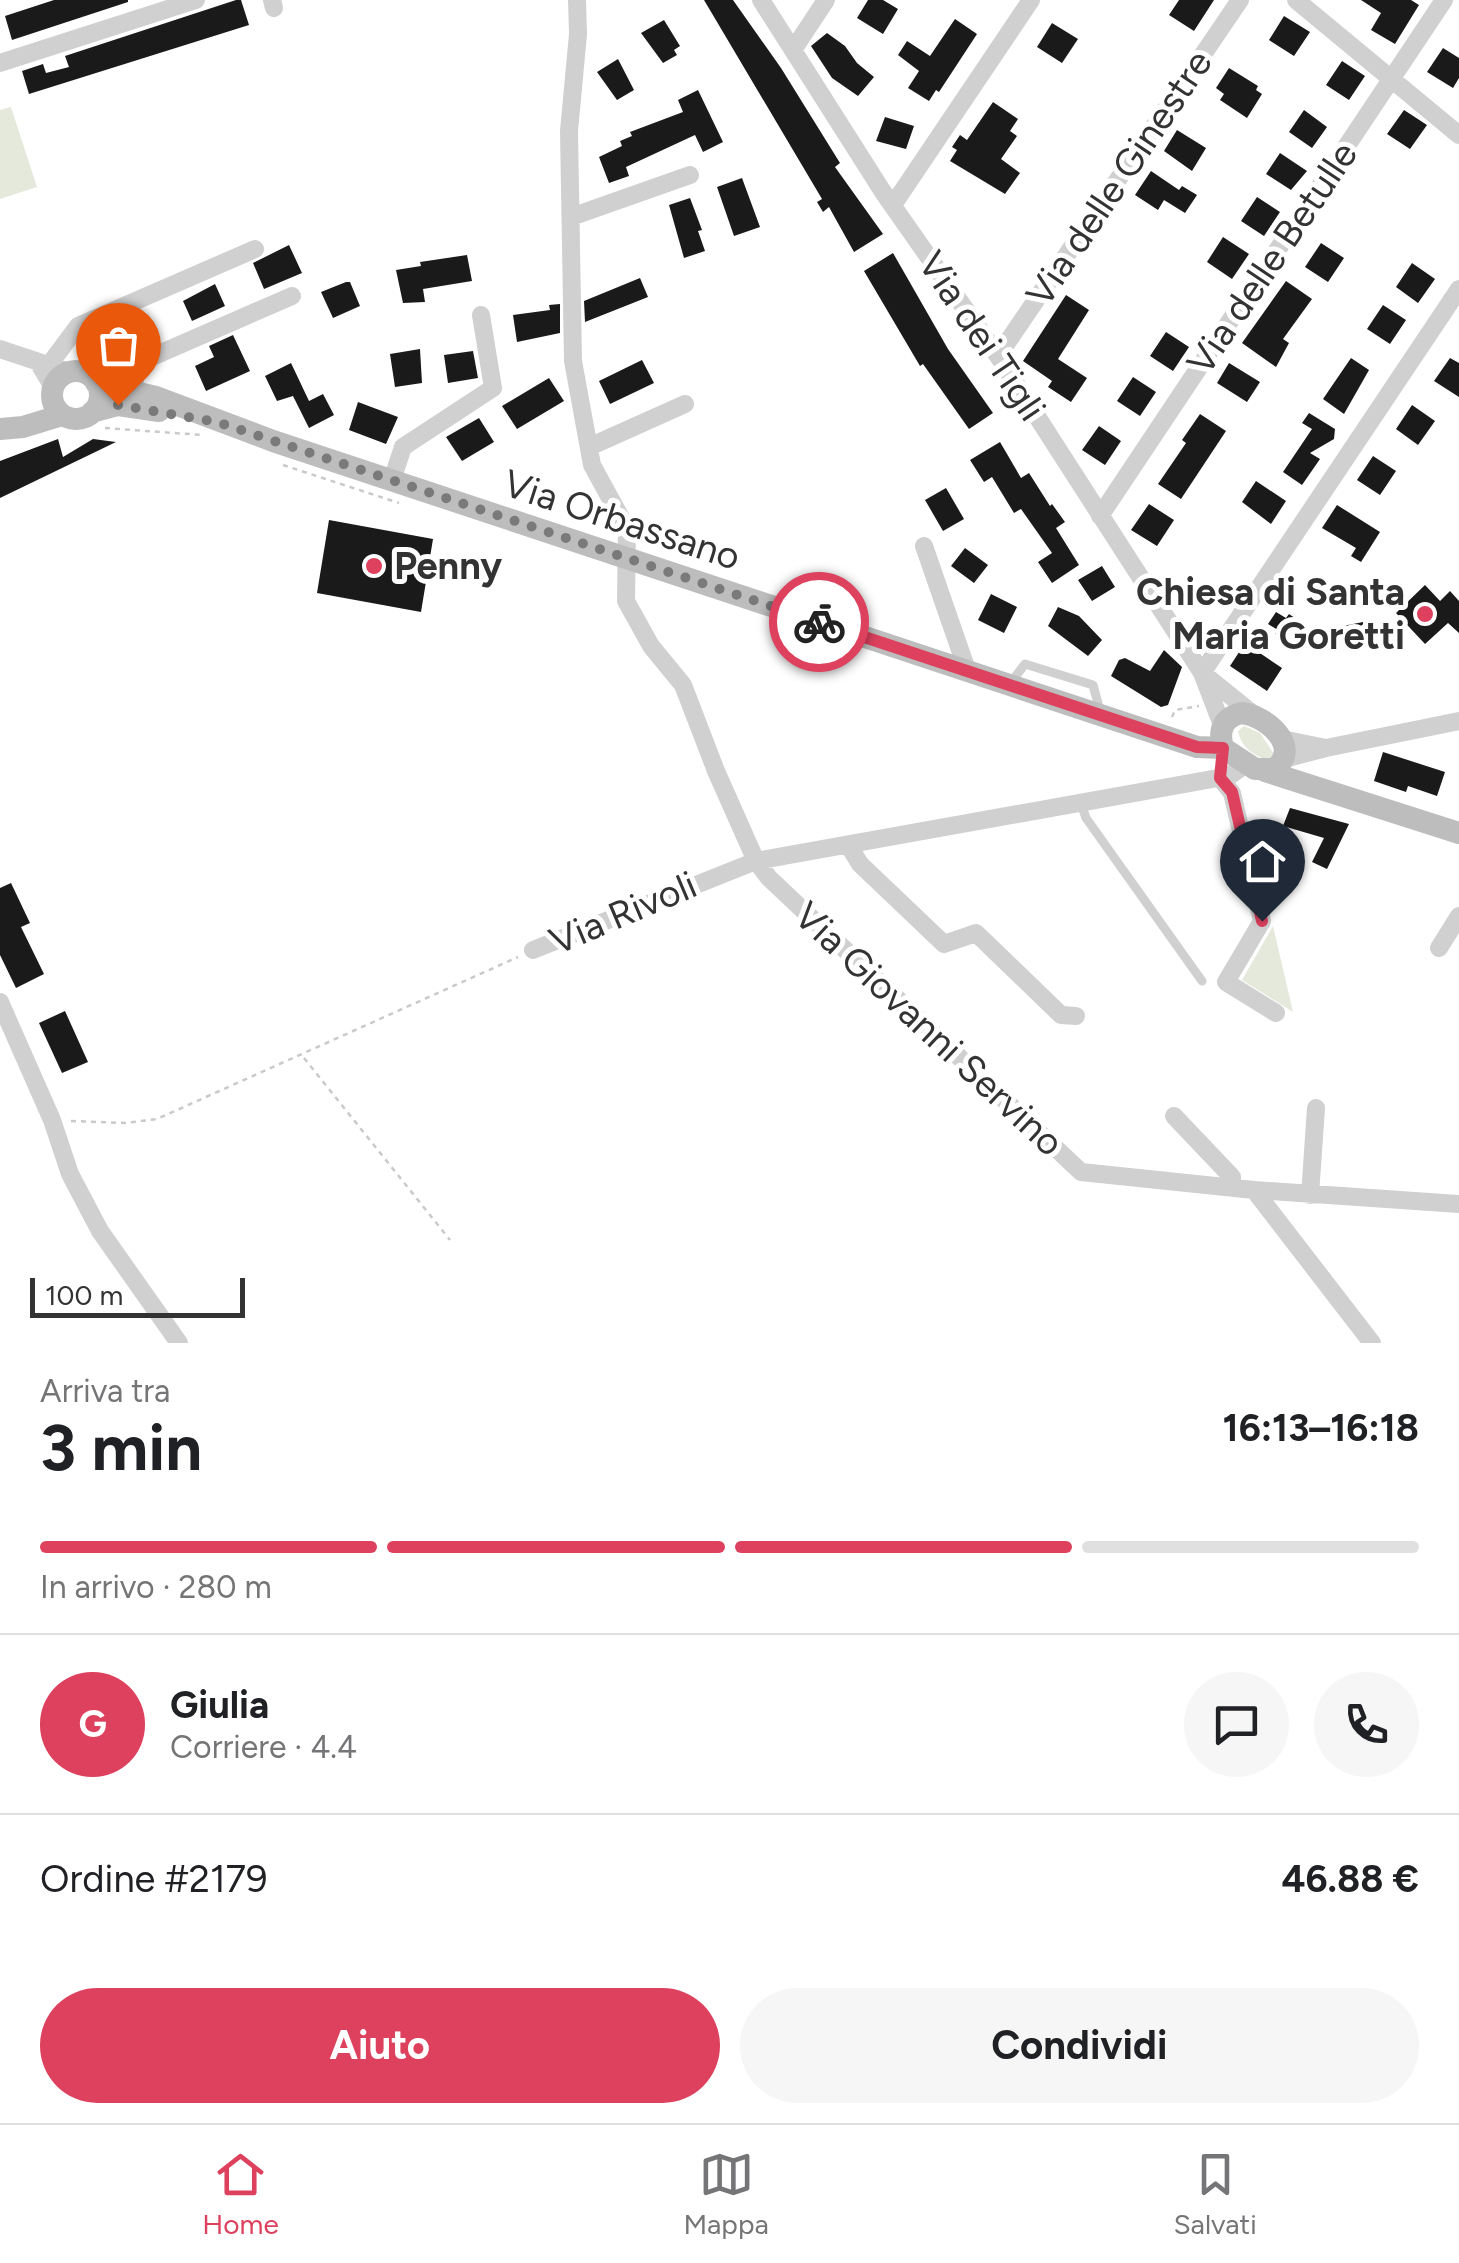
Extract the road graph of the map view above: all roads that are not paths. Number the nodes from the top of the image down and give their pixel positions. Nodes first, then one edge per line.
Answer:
1 (196, 0) edge
2 (577, 0) edge
3 (761, 0) edge
4 (826, 0) edge
5 (1031, 0) edge
6 (1240, 0) edge
7 (1296, 0) edge
8 (1444, 0) edge
9 (793, 50) junction
10 (0, 63) edge
11 (1390, 79) junction
12 (1459, 135) edge
13 (690, 175) dead end
14 (893, 205) junction
15 (571, 217) junction
16 (255, 249) dead end
17 (1459, 288) edge
18 (292, 296) dead end
19 (481, 315) dead end
20 (0, 349) edge
21 (998, 356) junction
22 (54, 383) junction
23 (96, 383) junction
24 (133, 390) junction
25 (686, 404) dead end
26 (92, 412) junction
27 (217, 422) junction
28 (0, 428) edge
29 (589, 447) junction
30 (392, 480) junction
31 (1100, 516) junction
32 (924, 546) dead end
33 (626, 558) junction
34 (967, 670) junction
35 (1202, 672) junction
36 (1252, 714) junction
37 (1459, 721) edge
38 (1222, 735) junction
39 (1269, 759) junction
40 (1220, 778) junction
41 (1081, 804) junction
42 (1459, 833) edge
43 (850, 846) junction
44 (756, 861) junction
45 (1459, 916) edge
46 (1439, 948) dead end
47 (534, 950) road end
48 (1202, 980) dead end
49 (0, 1002) edge
50 (1276, 1013) dead end
51 (1076, 1016) dead end
52 (1316, 1108) dead end
53 (1174, 1116) dead end
54 (1232, 1188) junction
55 (1254, 1190) junction
56 (1310, 1195) junction
57 (1459, 1204) edge
58 (179, 1343) edge
59 (1372, 1343) edge

1 - 10 street
2 - 15 street, Via Giovanni Servino
3 - 9 street, Via dei Tigli
4 - 9 street
5 - 14 street
6 - 21 street, Via delle Ginestre
7 - 11 street
8 - 11 street, Via delle Betulle
9 - 14 street, Via dei Tigli
11 - 12 street
11 - 31 street, Via delle Betulle
13 - 15 street
14 - 21 street, Via dei Tigli
15 - 29 street, Via Giovanni Servino
16 - 22 street
17 - 35 street
18 - 24 street
19 - 30 street
20 - 22 street
21 - 31 street, Via dei Tigli
22 - 23 main road, Via Orbassano
22 - 26 main road, Via Orbassano
22 - 28 main road
23 - 24 main road, Via Orbassano
23 - 26 main road
24 - 27 main road, Via Orbassano
25 - 29 street
26 - 27 main road, Via Orbassano
27 - 30 main road, Via Orbassano
29 - 33 street, Via Giovanni Servino
30 - 33 main road, Via Orbassano
31 - 35 street, Via dei Tigli
32 - 34 street
33 - 34 main road, Via Orbassano
33 - 44 street, Via Giovanni Servino
34 - 38 main road, Via Orbassano
35 - 36 street, Via dei Tigli
35 - 38 street, Via dei Tigli
36 - 38 main road, Via Orbassano
36 - 39 main road
37 - 39 street, Via Rivoli
38 - 39 main road
38 - 40 street
39 - 40 street, Via Rivoli
39 - 42 main road
40 - 41 street, Via Rivoli
40 - 50 street
41 - 43 street, Via Rivoli
41 - 48 lane
43 - 44 street, Via Rivoli
43 - 51 street
44 - 47 street, Via Rivoli
44 - 54 street, Via Giovanni Servino
45 - 46 street
49 - 58 street
52 - 56 street
53 - 54 street
54 - 55 street, Via Giovanni Servino
55 - 56 street, Via Giovanni Servino
55 - 59 street
56 - 57 street, Via Giovanni Servino

